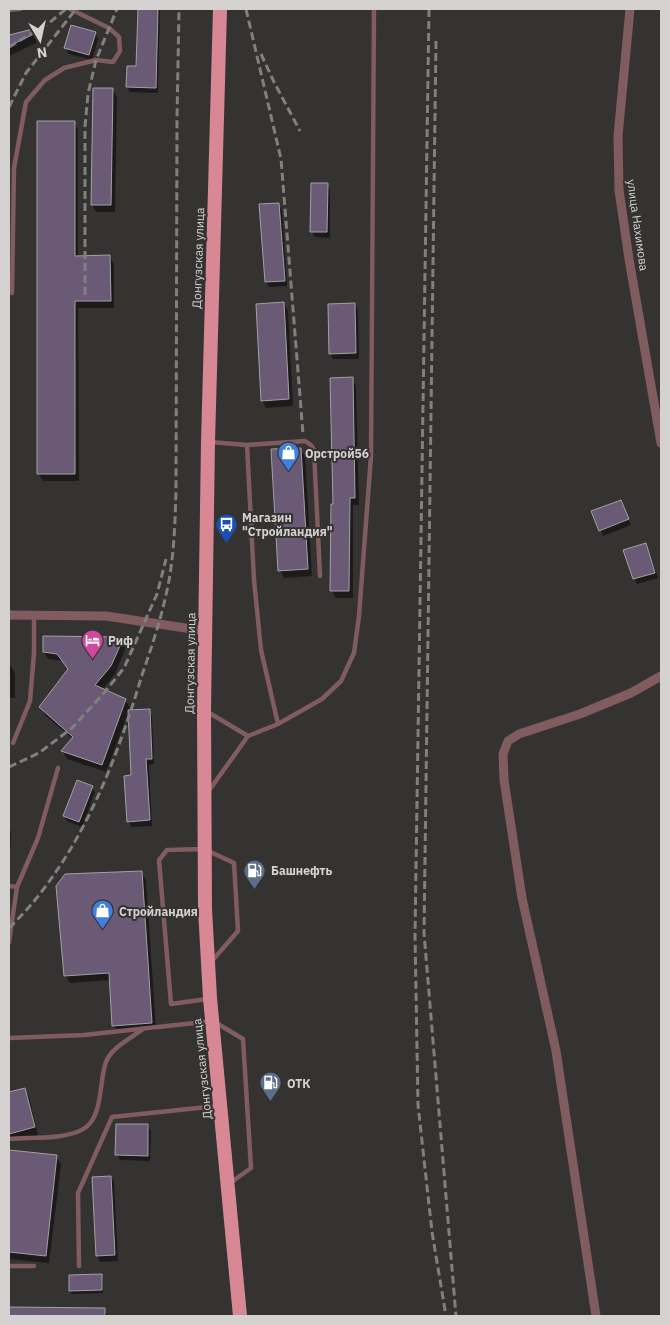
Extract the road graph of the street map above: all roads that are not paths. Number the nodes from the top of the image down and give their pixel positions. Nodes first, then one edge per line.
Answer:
1 (20, 9) edge
2 (70, 9) edge
3 (220, 9) edge
4 (374, 9) edge
5 (630, 9) edge
6 (9, 10) edge
7 (12, 293) dead end
8 (208, 442) junction
9 (661, 443) edge
10 (246, 445) junction
11 (320, 576) dead end
12 (9, 615) edge
13 (34, 616) junction
14 (205, 630) junction
15 (661, 676) edge
16 (204, 710) junction
17 (278, 724) junction
18 (248, 736) junction
19 (13, 743) dead end
20 (58, 768) dead end
21 (204, 798) junction
22 (204, 848) junction
23 (9, 886) edge
24 (17, 887) junction
25 (9, 942) edge
26 (208, 965) junction
27 (210, 998) junction
28 (213, 1021) junction
29 (146, 1028) junction
30 (9, 1034) edge
31 (9, 1038) edge
32 (221, 1105) junction
33 (9, 1139) edge
34 (229, 1184) junction
35 (9, 1266) edge
36 (34, 1266) dead end
37 (79, 1266) dead end
38 (240, 1316) edge
39 (596, 1316) edge

1 - 6 lane
2 - 7 lane
3 - 8 highway, Донгузская улица
4 - 17 lane
5 - 9 street, улица Нахимова
8 - 10 lane
8 - 14 highway, Донгузская улица
10 - 11 lane
10 - 17 lane
12 - 13 street
13 - 14 street
13 - 19 lane
14 - 16 highway, Донгузская улица
15 - 39 street
16 - 18 lane
16 - 21 highway, Донгузская улица
17 - 18 lane
18 - 21 lane
20 - 24 lane
21 - 22 highway, Донгузская улица
22 - 26 highway, Донгузская улица
22 - 26 lane
22 - 27 lane
23 - 24 lane
24 - 25 lane
26 - 27 highway, Донгузская улица
27 - 28 highway, Донгузская улица
28 - 29 lane
28 - 32 highway, Донгузская улица
28 - 34 lane
29 - 31 lane
29 - 33 lane
30 - 31 lane
32 - 34 highway, Донгузская улица
32 - 37 lane
34 - 38 highway, Донгузская улица
35 - 36 lane

